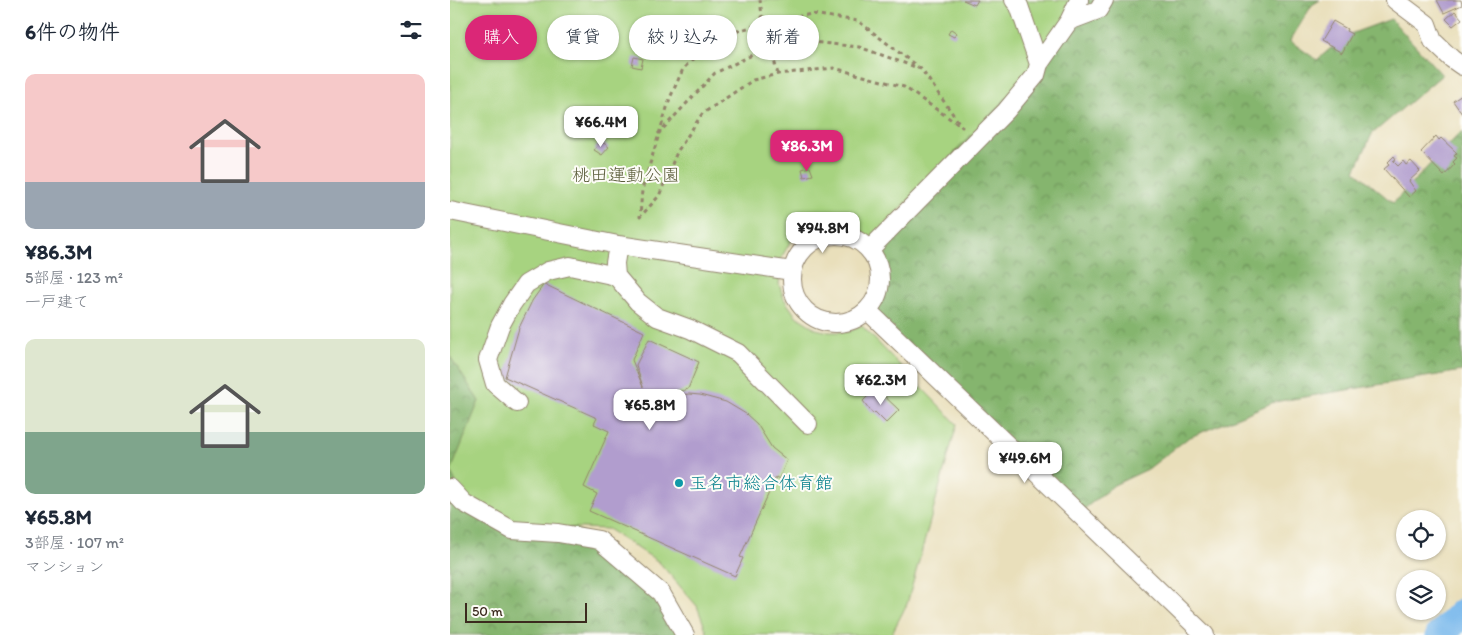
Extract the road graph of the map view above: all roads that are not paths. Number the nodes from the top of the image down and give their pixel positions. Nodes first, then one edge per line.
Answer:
1 (1014, 0) edge
2 (1079, 0) edge
3 (1104, 0) edge
4 (1394, 0) edge
5 (1069, 21) junction
6 (1039, 64) junction
7 (1462, 66) edge
8 (450, 210) edge
9 (618, 246) junction
10 (869, 250) junction
11 (792, 271) junction
12 (616, 276) junction
13 (867, 310) junction
14 (517, 403) dead end
15 (808, 424) dead end
16 (450, 488) edge
17 (686, 635) edge
18 (1205, 635) edge

1 - 6 street
2 - 5 street
3 - 5 street
4 - 7 street
5 - 6 street
6 - 10 street
8 - 9 street
9 - 11 street
9 - 12 street
10 - 11 street
10 - 13 street
11 - 13 street
12 - 14 street
12 - 15 street
13 - 18 street
16 - 17 street

